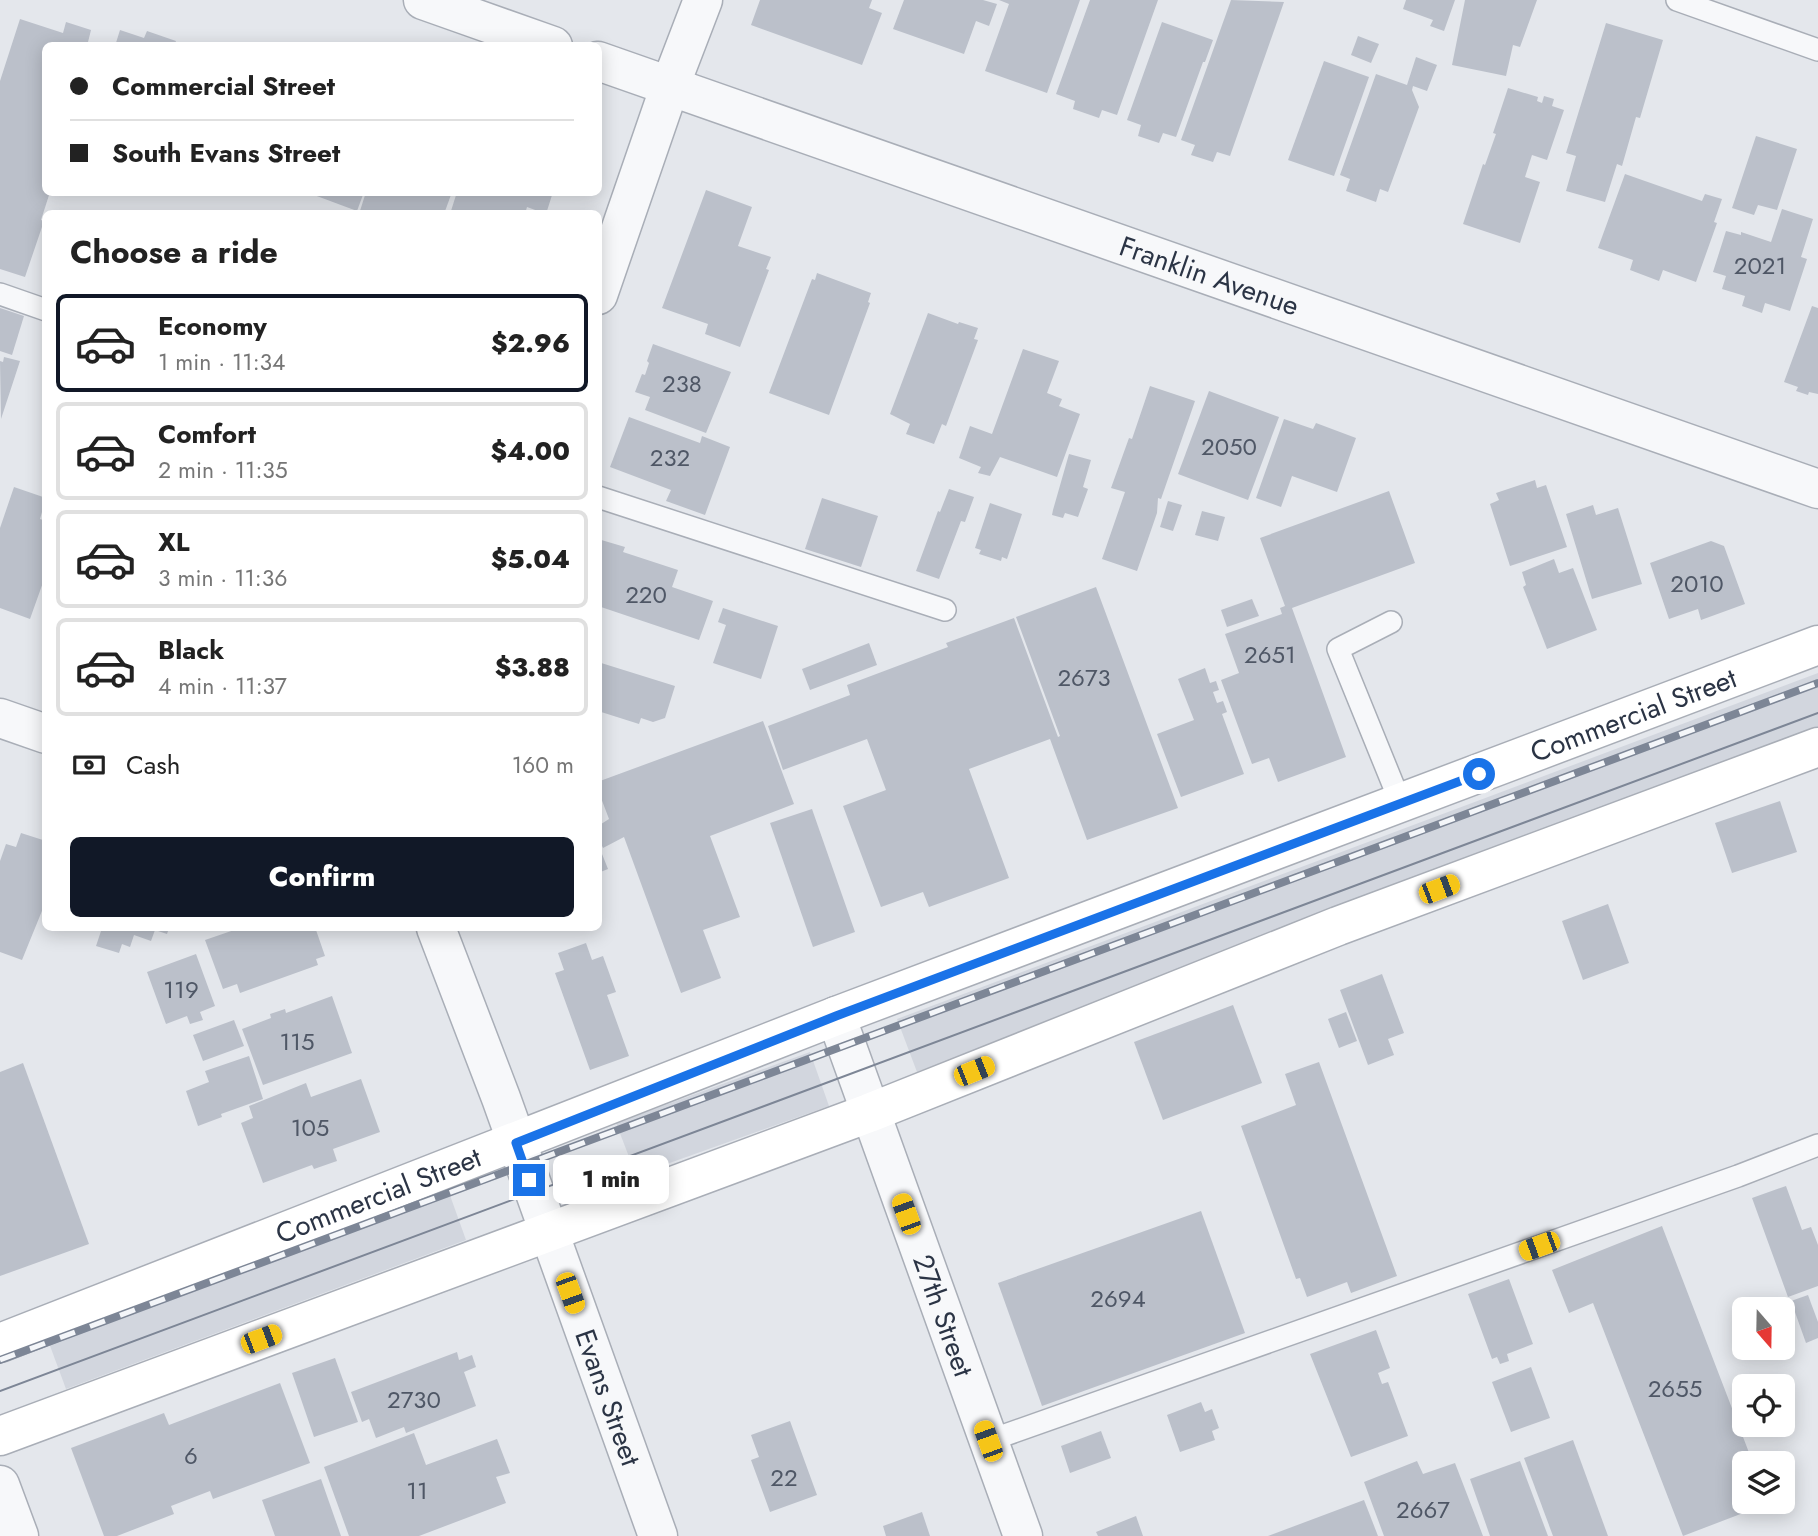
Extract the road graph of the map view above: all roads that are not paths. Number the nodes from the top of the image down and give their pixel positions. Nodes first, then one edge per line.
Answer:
1 (423, 0) edge
2 (703, 0) edge
3 (1677, 0) edge
4 (542, 42) edge
5 (1818, 50) edge
6 (602, 62) edge
7 (670, 86) junction
8 (602, 283) edge
9 (0, 294) edge
10 (42, 309) edge
11 (1818, 489) edge
12 (602, 498) edge
13 (945, 610) dead end
14 (1391, 622) dead end
15 (1818, 645) edge
16 (0, 718) edge
17 (42, 733) edge
18 (1818, 747) edge
19 (1401, 804) junction
20 (437, 931) edge
21 (836, 1016) junction
22 (869, 1113) junction
23 (516, 1143) junction
24 (1818, 1145) edge
25 (548, 1232) junction
26 (0, 1343) edge
27 (0, 1436) edge
28 (988, 1441) junction
29 (0, 1485) edge
30 (19, 1536) edge
31 (658, 1536) edge
32 (1023, 1536) edge

1 - 4 street
2 - 7 street
3 - 5 lane
6 - 7 street, Franklin Avenue
7 - 8 street
7 - 11 street, Franklin Avenue
9 - 10 lane
12 - 13 lane
14 - 19 lane
15 - 19 main road, Commercial Street
16 - 17 street
18 - 22 main road
19 - 21 main road, Commercial Street
20 - 23 street, Evans Street
21 - 22 street, 27th Street
21 - 23 main road, Commercial Street
22 - 25 main road
22 - 28 street, 27th Street
23 - 25 street, Evans Street
23 - 26 main road, Commercial Street
24 - 28 lane
25 - 27 main road
25 - 31 street, Evans Street
28 - 32 street, 27th Street
29 - 30 street

